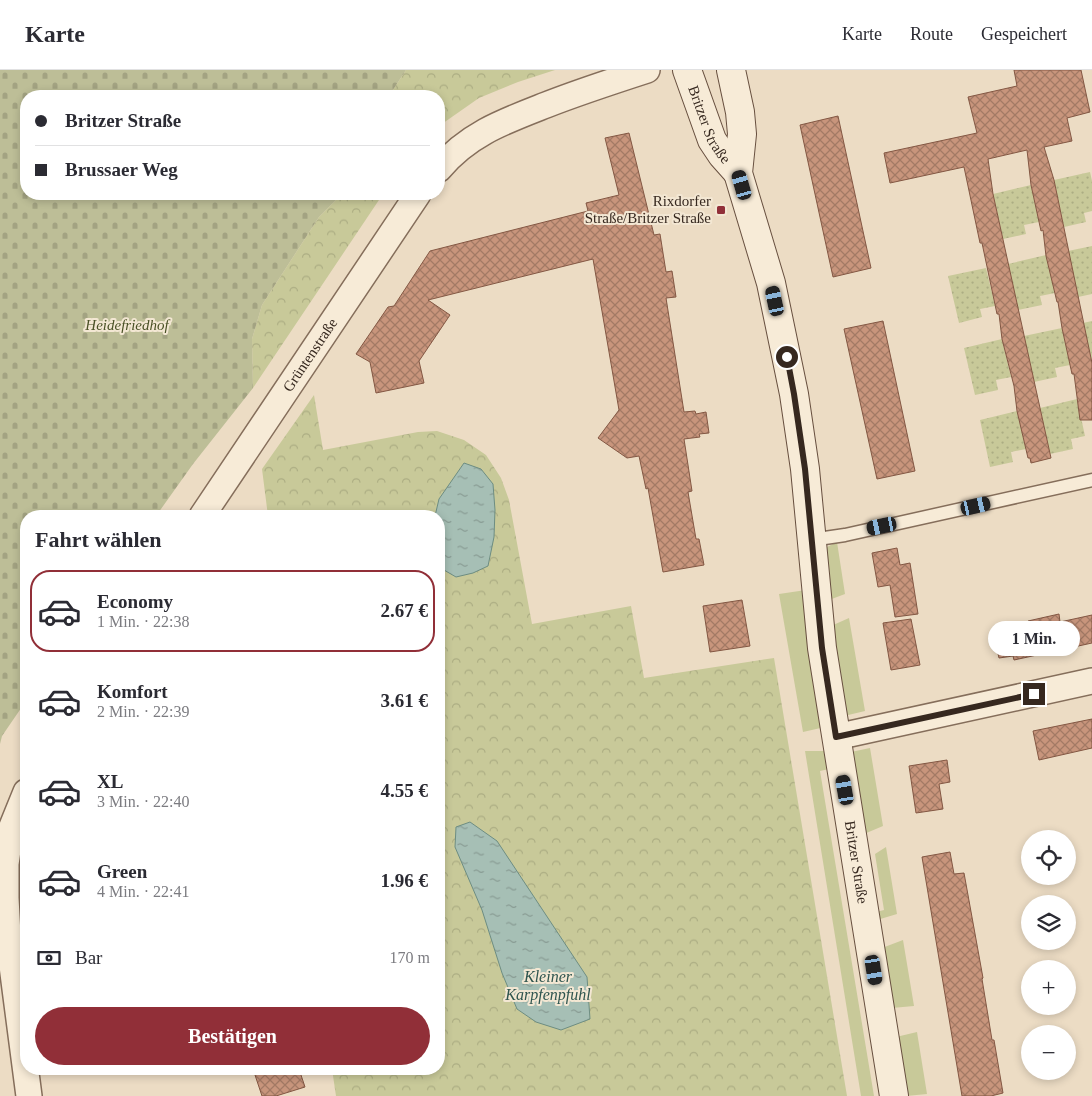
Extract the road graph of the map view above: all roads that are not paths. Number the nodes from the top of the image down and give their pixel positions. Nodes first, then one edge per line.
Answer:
1 (647, 70) edge
2 (687, 70) edge
3 (730, 70) edge
4 (445, 163) edge
5 (738, 173) junction
6 (414, 200) edge
7 (1092, 480) edge
8 (206, 510) edge
9 (811, 540) junction
10 (1092, 681) edge
11 (836, 737) junction
12 (20, 807) edge
13 (20, 1027) edge
14 (26, 1075) edge
15 (29, 1096) edge
16 (894, 1096) edge

1 - 4 street
2 - 5 main road, Britzer Straße
3 - 5 main road, Britzer Straße
5 - 9 main road, Britzer Straße
6 - 8 street, Grüntenstraße
7 - 9 lane
9 - 11 main road, Britzer Straße
10 - 11 street
11 - 16 main road, Britzer Straße
12 - 13 street
14 - 15 street

